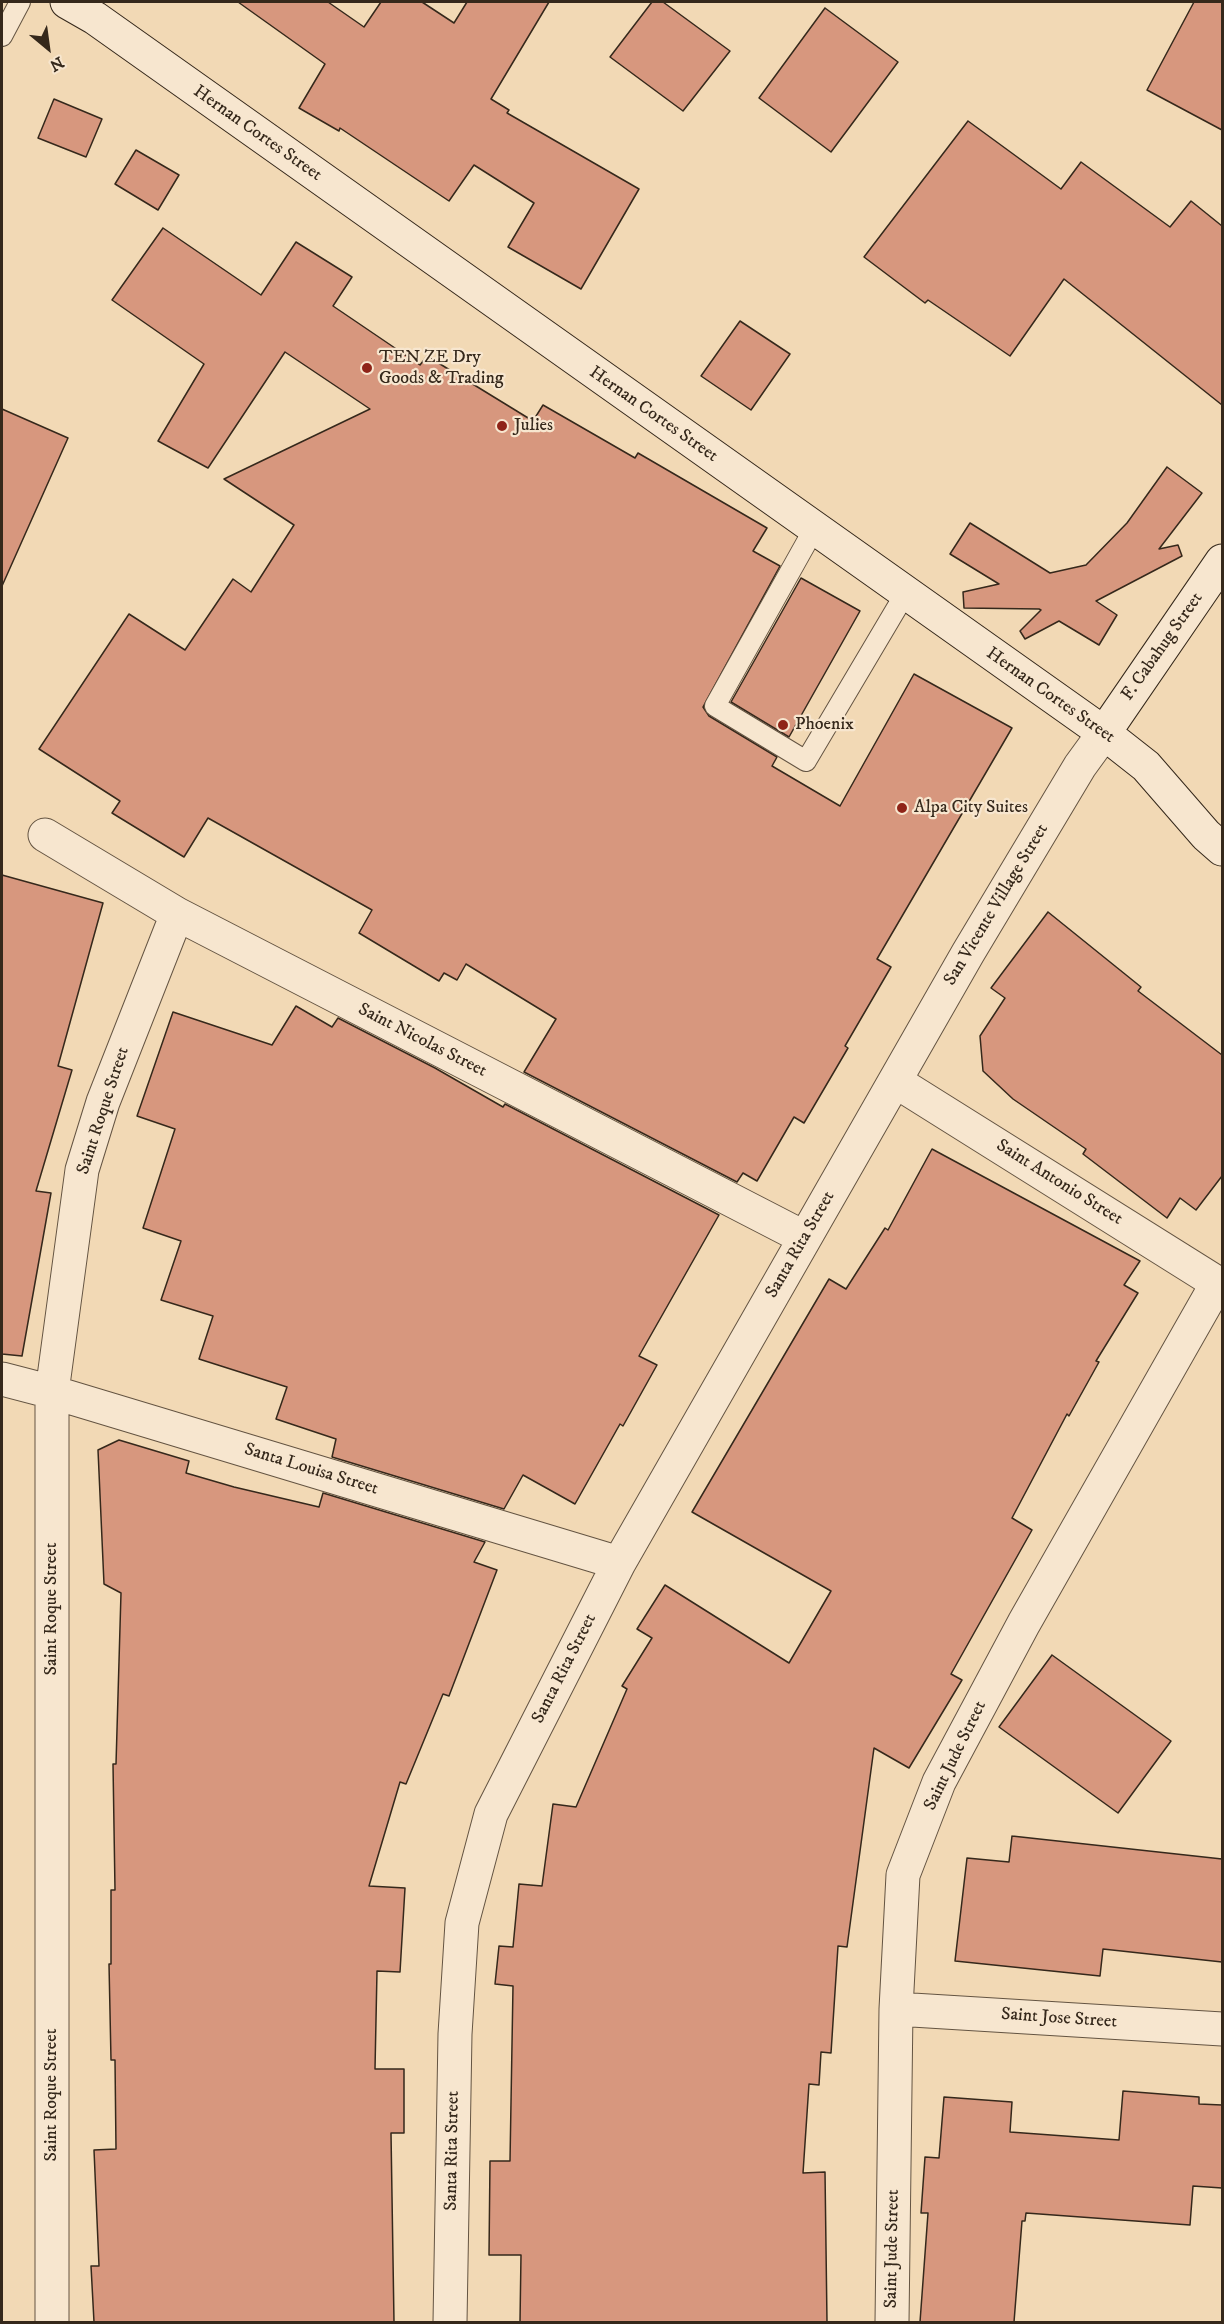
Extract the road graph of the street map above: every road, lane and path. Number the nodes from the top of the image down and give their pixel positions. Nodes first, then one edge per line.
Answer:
1 (20, 2) edge
2 (67, 2) edge
3 (99, 10) edge
4 (2, 36) edge
5 (814, 529) junction
6 (1222, 561) edge
7 (905, 594) junction
8 (1104, 733) junction
9 (45, 835) dead end
10 (1222, 849) edge
11 (177, 914) junction
12 (895, 1081) junction
13 (805, 1238) junction
14 (1220, 1284) edge
15 (2, 1379) edge
16 (52, 1392) junction
17 (619, 1563) junction
18 (896, 2009) junction
19 (1222, 2029) edge
20 (52, 2322) edge
21 (450, 2322) edge
22 (892, 2322) edge

1 - 4 lane
2 - 3 street, Hernan Cortes Street
3 - 5 street, Hernan Cortes Street
5 - 7 street, Hernan Cortes Street
5 - 7 lane
6 - 8 street, F. Cabahug Street
7 - 8 street, Hernan Cortes Street
8 - 10 street, Hernan Cortes Street
8 - 12 street, San Vicente Village Street
9 - 11 street, Saint Nicolas Street
11 - 13 street, Saint Nicolas Street
11 - 16 street, Saint Roque Street
12 - 13 street, Santa Rita Street
12 - 14 street, Saint Antonio Street
13 - 17 street, Santa Rita Street
14 - 18 street, Saint Jude Street
15 - 16 street, Santa Louisa Street
16 - 17 street, Santa Louisa Street
16 - 20 street, Saint Roque Street
17 - 21 street, Santa Rita Street
18 - 19 street, Saint Jose Street
18 - 22 street, Saint Jude Street

